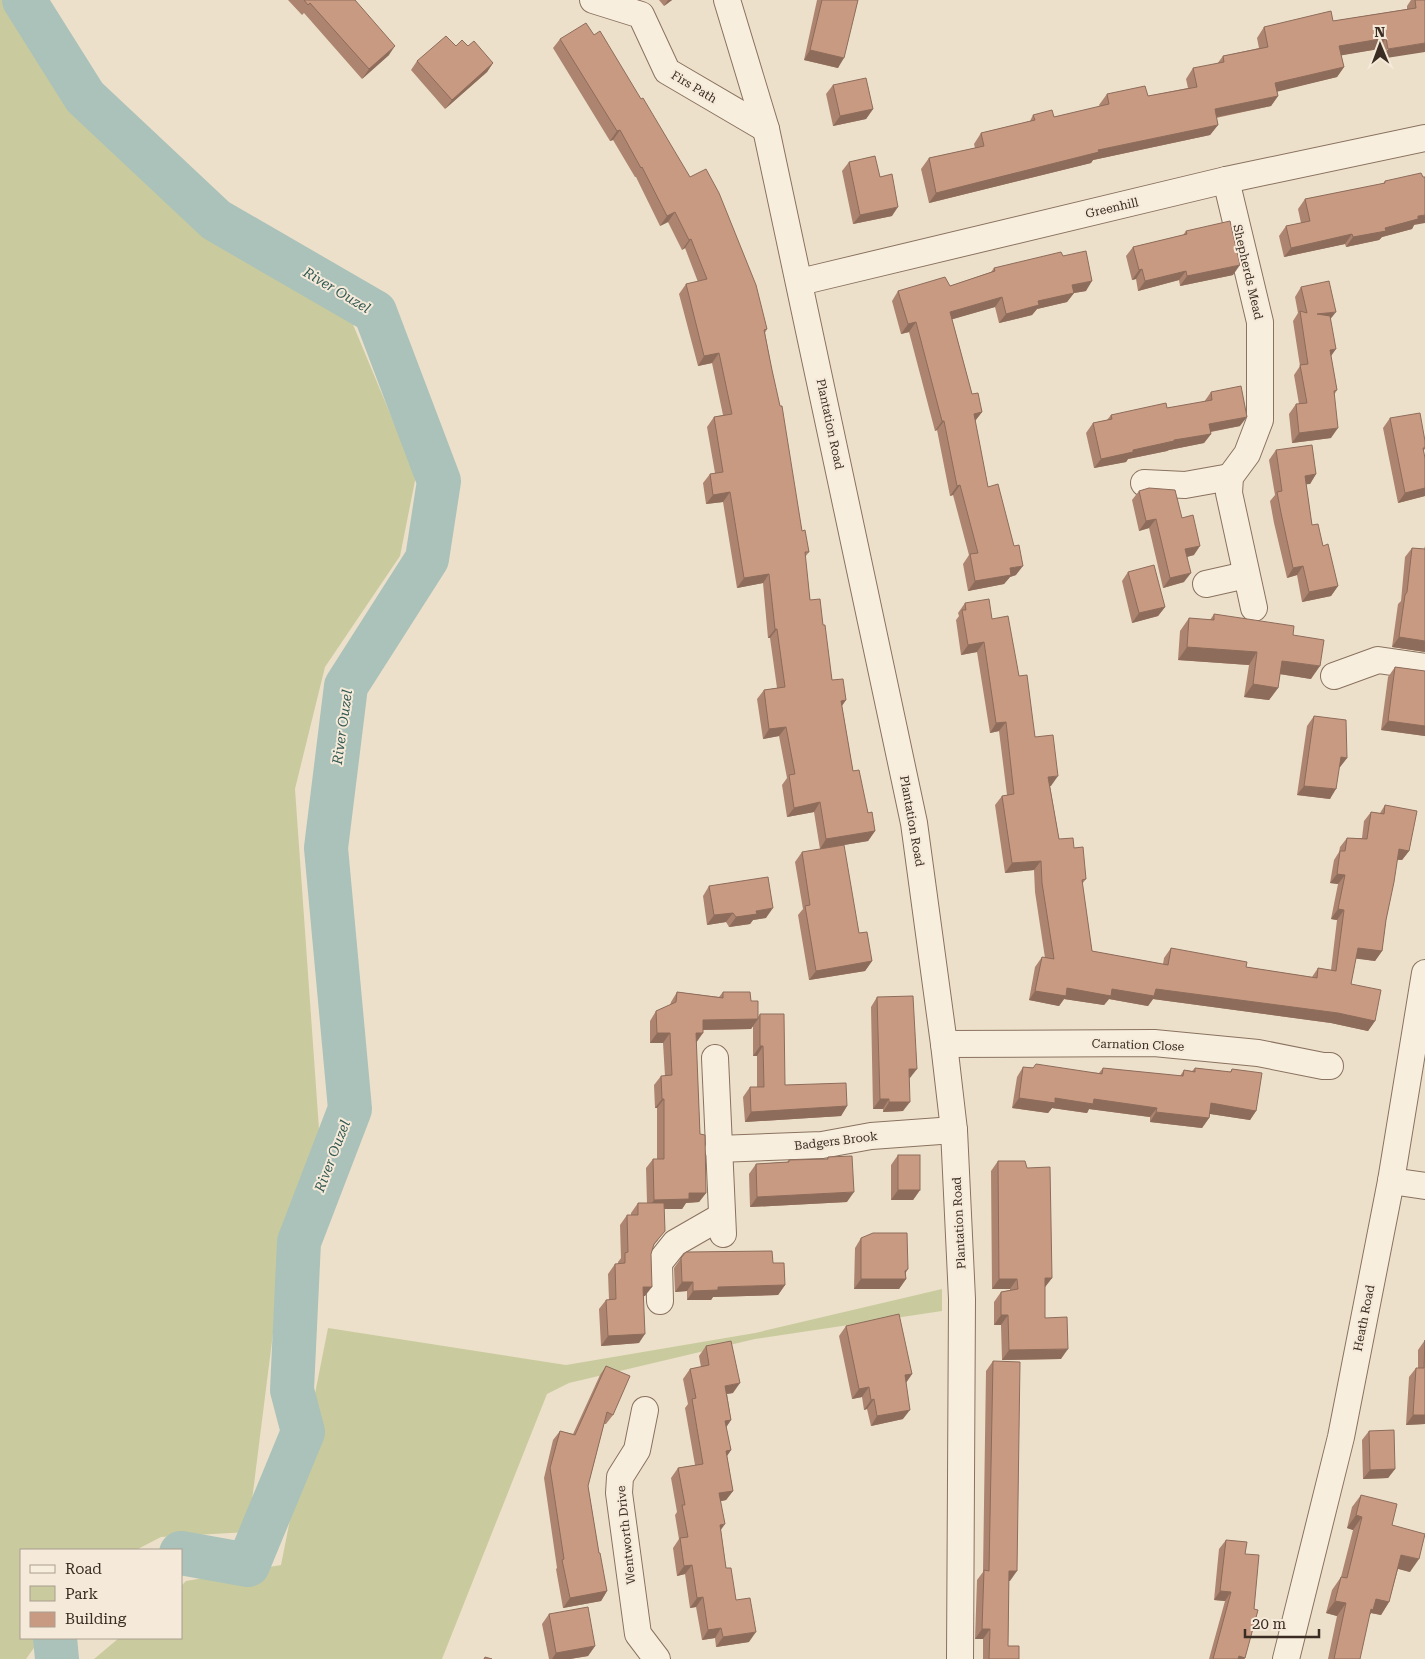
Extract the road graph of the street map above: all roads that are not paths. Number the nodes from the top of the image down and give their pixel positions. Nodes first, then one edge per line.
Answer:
1 (593, 0) edge
2 (728, 0) edge
3 (766, 129) junction
4 (1425, 138) edge
5 (1226, 180) junction
6 (800, 282) junction
7 (1230, 477) junction
8 (1144, 483) dead end
9 (1246, 575) junction
10 (1206, 584) dead end
11 (1254, 608) dead end
12 (1425, 667) edge
13 (1334, 676) dead end
14 (1425, 973) edge
15 (944, 1044) junction
16 (714, 1058) dead end
17 (1330, 1066) dead end
18 (954, 1130) junction
19 (718, 1149) junction
20 (1391, 1180) junction
21 (1425, 1186) edge
22 (660, 1301) dead end
23 (645, 1410) dead end
24 (657, 1659) edge
25 (960, 1659) edge
26 (1286, 1659) edge

1 - 3 street, Firs Path
2 - 3 street, Plantation Road
3 - 6 street, Plantation Road
4 - 5 street, Greenhill
5 - 6 street, Greenhill
5 - 7 street, Shepherds Mead
6 - 15 street, Plantation Road
7 - 8 street
7 - 9 street
9 - 10 street
9 - 11 street
12 - 13 street
14 - 20 street, Heath Road
15 - 17 street, Carnation Close
15 - 18 street, Plantation Road
16 - 19 street
18 - 19 street, Badgers Brook
18 - 25 street, Plantation Road
19 - 22 street
20 - 21 street
20 - 26 street, Heath Road
23 - 24 street, Wentworth Drive

